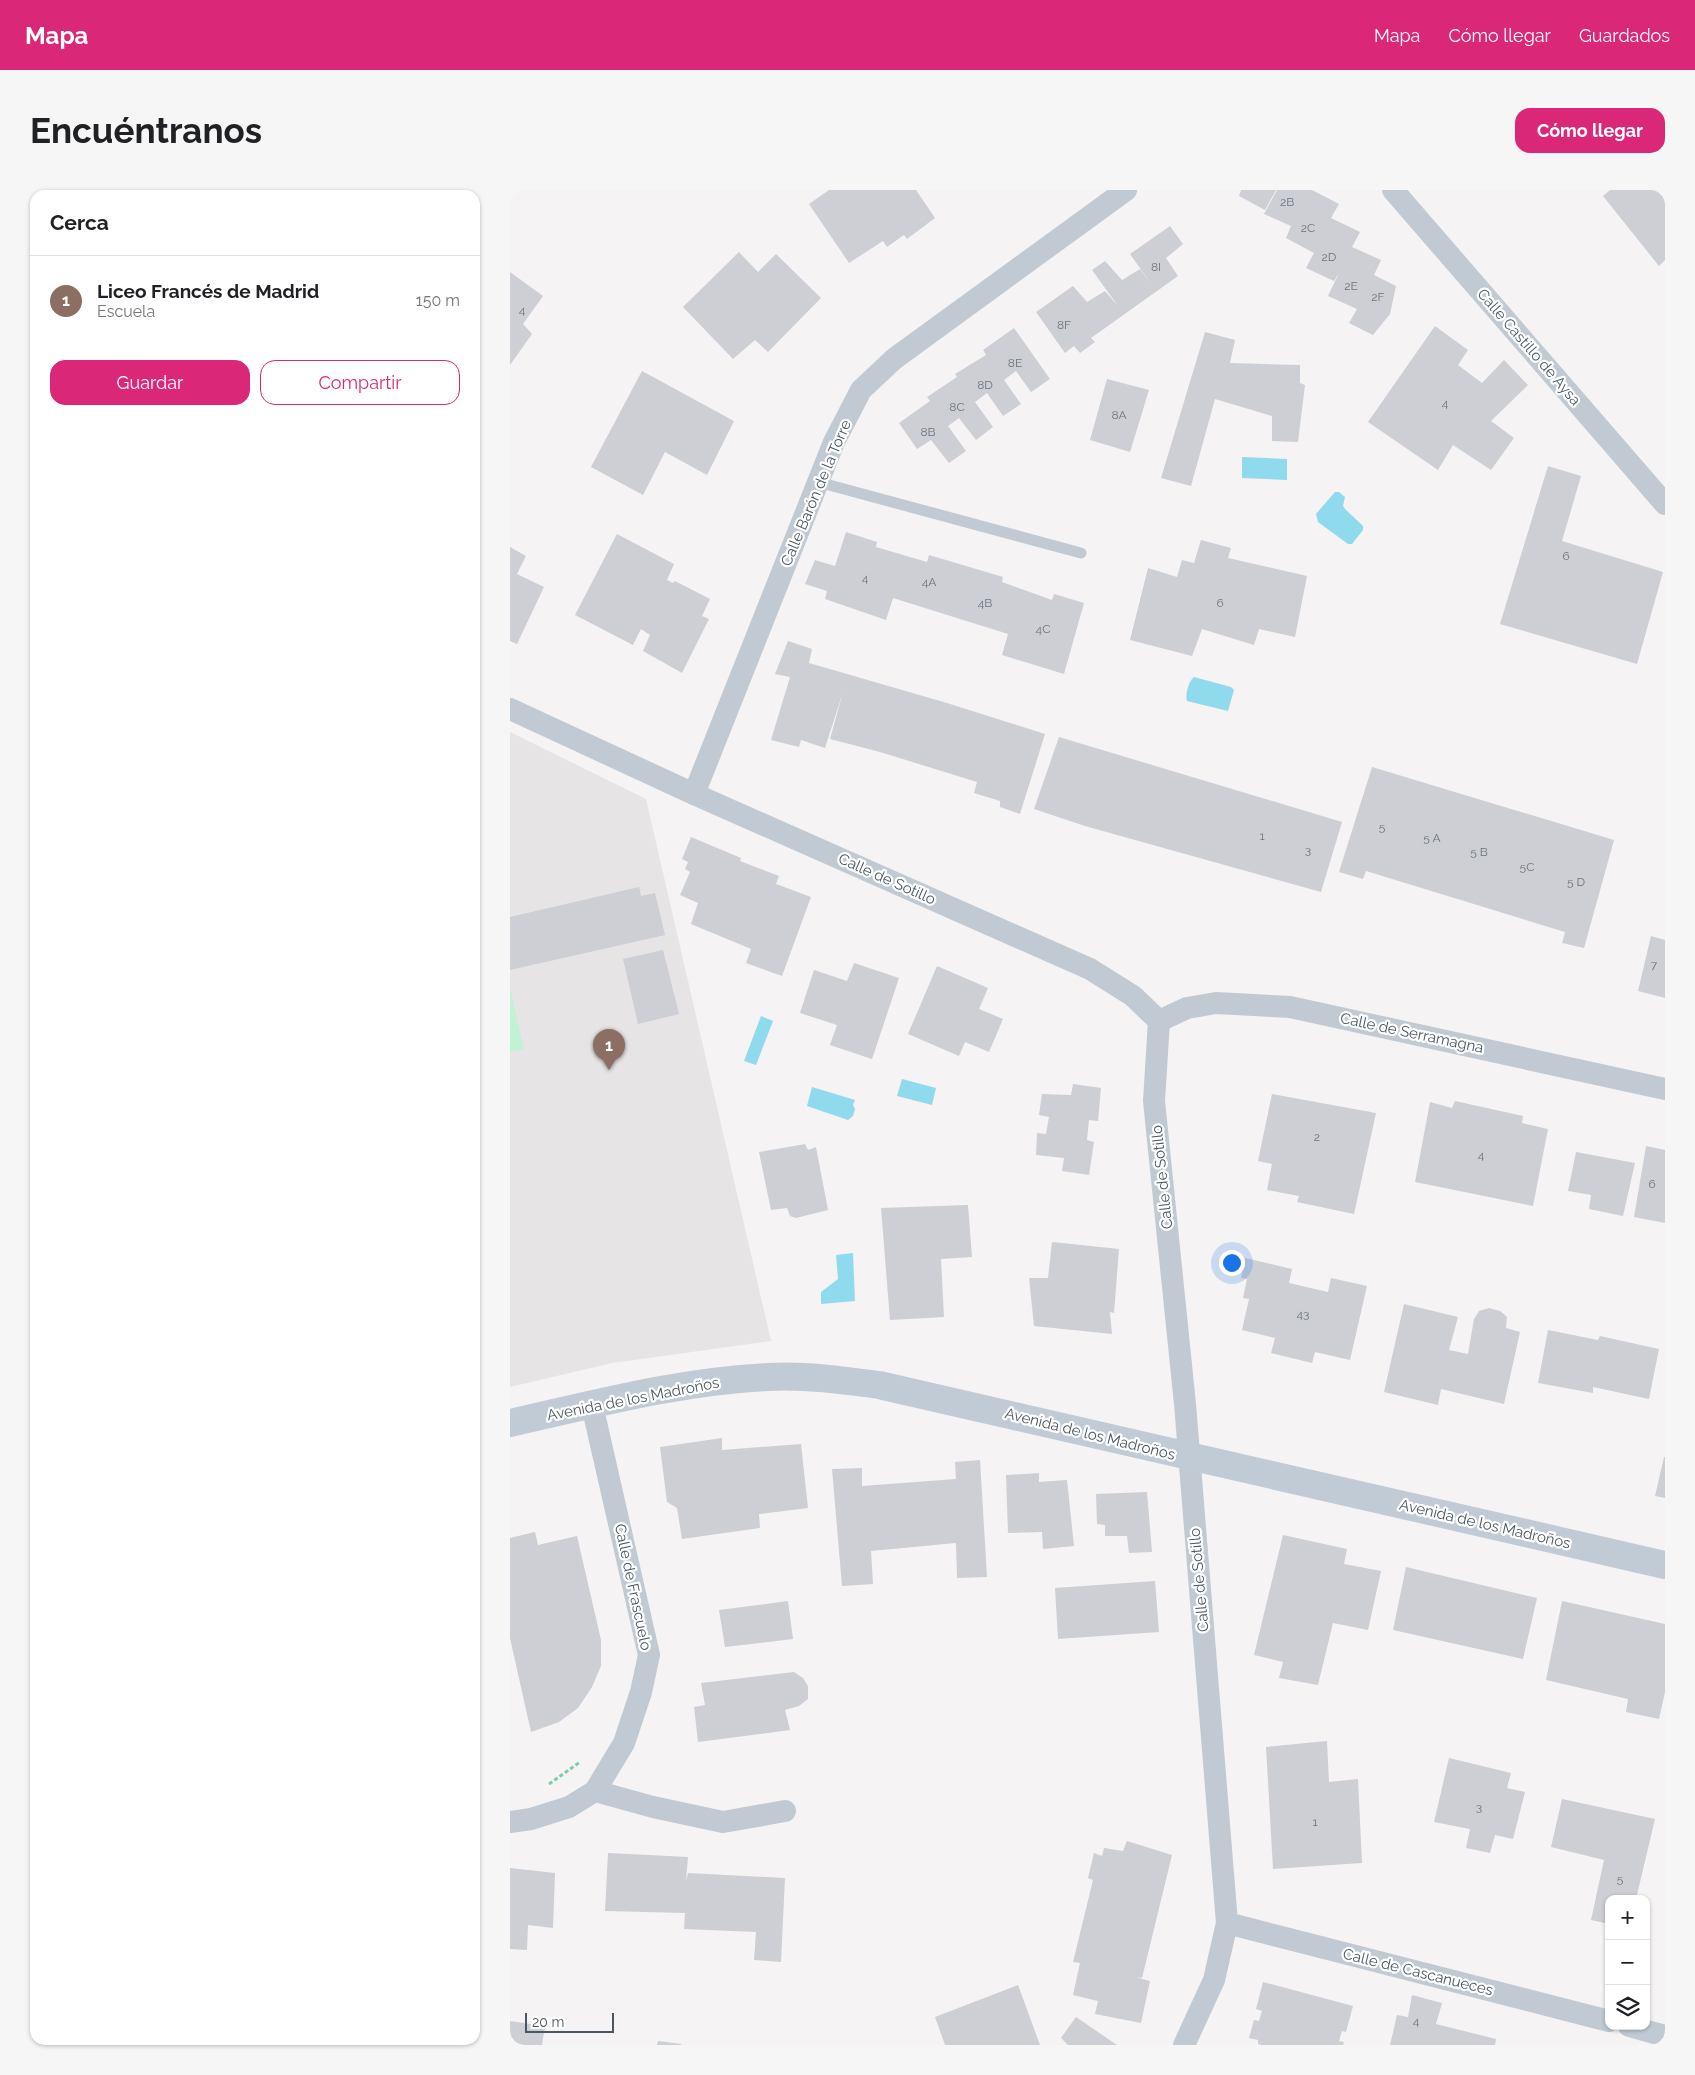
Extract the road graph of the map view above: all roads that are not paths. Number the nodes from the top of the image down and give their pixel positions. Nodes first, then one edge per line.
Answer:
1 (1126, 190) edge
2 (1393, 190) edge
3 (818, 482) junction
4 (1665, 504) edge
5 (1080, 553) dead end
6 (510, 709) edge
7 (694, 794) junction
8 (1159, 1021) junction
9 (1665, 1089) edge
10 (592, 1405) junction
11 (510, 1423) edge
12 (1189, 1458) junction
13 (1665, 1566) edge
14 (595, 1791) junction
15 (786, 1811) dead end
16 (510, 1822) edge
17 (1226, 1924) junction
18 (1605, 2020) edge
19 (1643, 2030) edge
20 (1665, 2036) edge
21 (1184, 2045) edge

1 - 3 street, Calle Barón de la Torre
2 - 4 street, Calle Castillo de Aysa
3 - 5 lane
3 - 7 street, Calle Barón de la Torre
6 - 7 street, Calle de Sotillo
7 - 8 street, Calle de Sotillo
8 - 9 street, Calle de Serramagna
8 - 12 street, Calle de Sotillo
10 - 11 street, Avenida de los Madroños
10 - 12 street, Avenida de los Madroños
10 - 14 street, Calle de Frascuelo
12 - 13 street, Avenida de los Madroños
12 - 17 street, Calle de Sotillo
14 - 15 street
14 - 16 street, Calle de Frascuelo
17 - 18 street, Calle de Cascanueces
17 - 21 street, Calle de Sotillo
19 - 20 street

